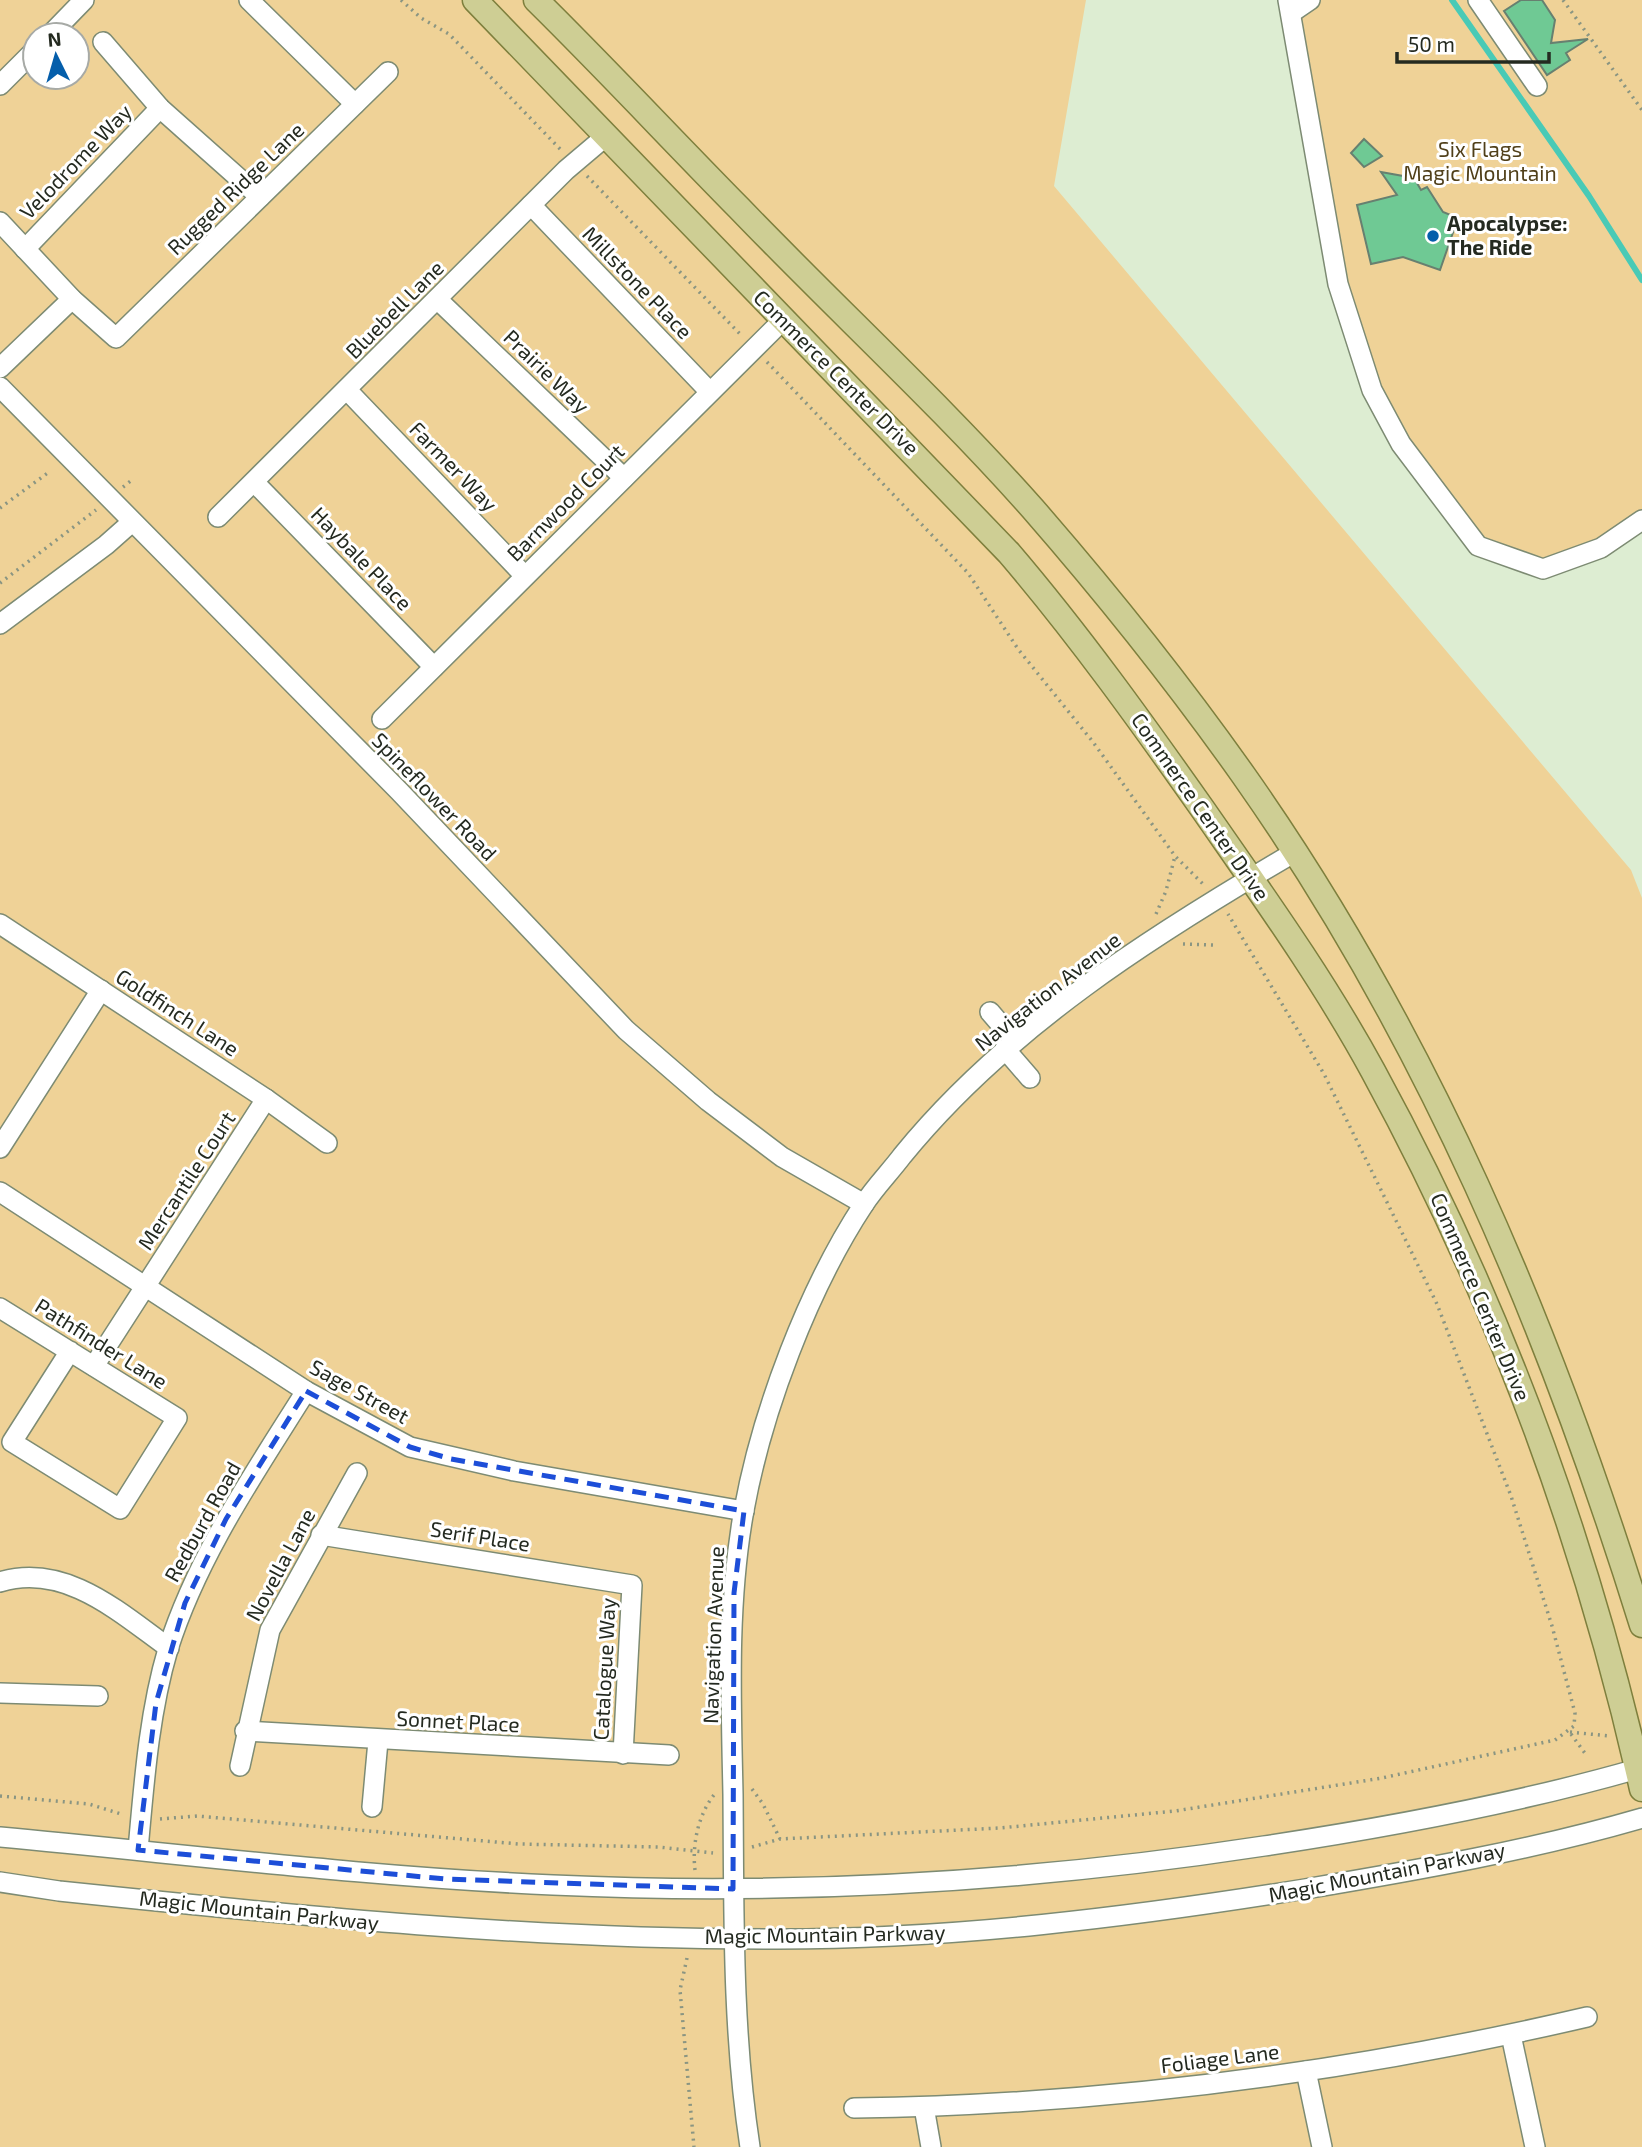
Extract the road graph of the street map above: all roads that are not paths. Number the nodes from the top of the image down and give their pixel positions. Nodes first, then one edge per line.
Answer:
1 (84, 0) edge
2 (249, 0) edge
3 (475, 0) edge
4 (536, 0) edge
5 (1310, 0) edge
6 (1479, 0) edge
7 (1290, 7) edge
8 (64, 21) edge
9 (103, 43) dead end
10 (21, 64) edge
11 (388, 72) dead end
12 (0, 85) edge
13 (1537, 86) dead end
14 (355, 104) junction
15 (160, 108) junction
16 (605, 137) junction
17 (260, 197) junction
18 (531, 205) junction
19 (0, 222) edge
20 (25, 248) junction
21 (72, 299) junction
22 (437, 299) junction
23 (783, 320) junction
24 (0, 368) edge
25 (0, 387) edge
26 (347, 390) junction
27 (710, 392) junction
28 (624, 478) junction
29 (255, 483) junction
30 (218, 517) dead end
31 (1642, 520) edge
32 (132, 522) junction
33 (526, 576) junction
34 (0, 624) edge
35 (434, 667) junction
36 (382, 719) dead end
37 (1295, 852) junction
38 (1250, 878) junction
39 (0, 924) edge
40 (101, 990) junction
41 (990, 1012) dead end
42 (1010, 1045) junction
43 (1030, 1078) dead end
44 (266, 1099) junction
45 (327, 1143) dead end
46 (0, 1148) edge
47 (0, 1192) edge
48 (864, 1204) junction
49 (146, 1287) junction
50 (0, 1308) edge
51 (70, 1351) junction
52 (94, 1366) junction
53 (306, 1391) junction
54 (357, 1473) dead end
55 (744, 1511) junction
56 (321, 1535) junction
57 (0, 1582) edge
58 (632, 1585) joint
59 (1642, 1625) edge
60 (169, 1648) junction
61 (0, 1693) edge
62 (98, 1696) dead end
63 (245, 1731) junction
64 (378, 1741) junction
65 (623, 1754) junction
66 (669, 1755) dead end
67 (240, 1766) dead end
68 (1641, 1775) edge
69 (372, 1807) dead end
70 (1642, 1818) edge
71 (0, 1837) edge
72 (138, 1850) junction
73 (0, 1882) edge
74 (733, 1889) junction
75 (734, 1939) junction
76 (1587, 2017) dead end
77 (1511, 2035) junction
78 (1306, 2071) junction
79 (924, 2107) junction
80 (853, 2108) dead end
81 (750, 2147) edge
82 (931, 2147) edge
83 (1322, 2147) edge
84 (1535, 2147) edge

1 - 8 street
2 - 14 street
3 - 16 main road, Commerce Center Drive
4 - 37 main road, Commerce Center Drive
5 - 7 street
6 - 13 street
7 - 31 street
9 - 15 street
10 - 12 street
11 - 14 street, Rugged Ridge Lane
14 - 17 street, Rugged Ridge Lane
15 - 17 street
15 - 20 street, Velodrome Way
16 - 18 street, Bluebell Lane
16 - 23 main road, Commerce Center Drive
17 - 21 street, Rugged Ridge Lane
18 - 22 street, Bluebell Lane
18 - 27 street, Millstone Place
19 - 20 street
20 - 21 street
21 - 24 street
22 - 26 street, Bluebell Lane
22 - 28 street, Prairie Way
23 - 27 street, Barnwood Court
23 - 38 main road, Commerce Center Drive
25 - 32 street, Spineflower Road
26 - 29 street, Bluebell Lane
26 - 33 street, Farmer Way
27 - 28 street, Barnwood Court
28 - 33 street, Barnwood Court
29 - 30 street, Bluebell Lane
29 - 35 street, Haybale Place
32 - 34 street
32 - 48 street, Spineflower Road
33 - 35 street, Barnwood Court
35 - 36 street, Barnwood Court
37 - 38 street, Navigation Avenue
37 - 59 main road, Commerce Center Drive
38 - 42 street, Navigation Avenue
38 - 68 main road, Commerce Center Drive
39 - 40 street, Goldfinch Lane
40 - 44 street, Goldfinch Lane
40 - 46 street
41 - 42 street
42 - 43 street
42 - 48 street, Navigation Avenue
44 - 45 street, Goldfinch Lane
44 - 49 street, Mercantile Court
47 - 49 street, Sage Street
48 - 55 street, Navigation Avenue
49 - 52 street, Mercantile Court
49 - 53 street, Sage Street
50 - 51 street, Pathfinder Lane
51 - 52 street, Pathfinder Lane
51 - 52 street, Pathfinder Lane
53 - 55 street, Sage Street
53 - 60 street, Redburd Road
54 - 56 street, Novella Lane
55 - 74 street, Navigation Avenue
56 - 58 street, Serif Place
56 - 63 street, Novella Lane
57 - 60 street
58 - 65 street, Catalogue Way
60 - 72 street, Redburd Road
61 - 62 street
63 - 64 street, Sonnet Place
63 - 67 street, Novella Lane
64 - 65 street, Sonnet Place
64 - 69 street
65 - 66 street, Sonnet Place
68 - 74 street
70 - 75 street, Magic Mountain Parkway
71 - 72 street
72 - 74 street
73 - 75 street, Magic Mountain Parkway
74 - 75 street, Navigation Avenue
75 - 81 street, Navigation Avenue
76 - 77 street, Foliage Lane
77 - 78 street, Foliage Lane
77 - 84 street
78 - 79 street, Foliage Lane
78 - 83 street
79 - 80 street, Foliage Lane
79 - 82 street

